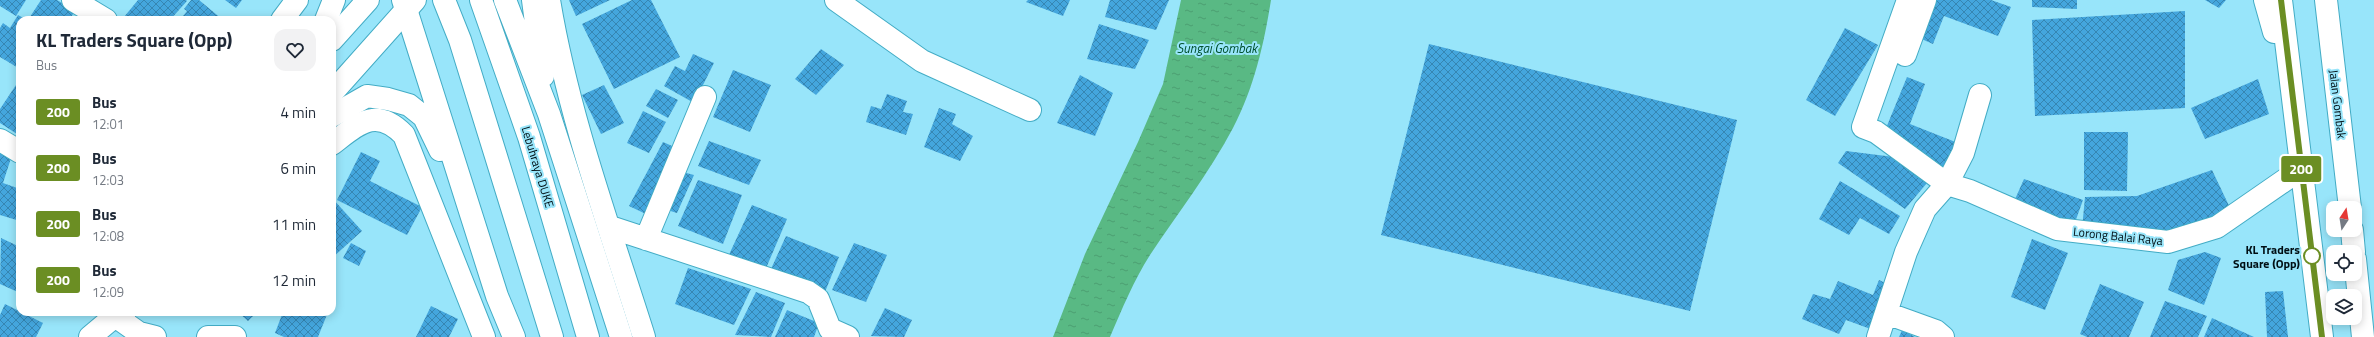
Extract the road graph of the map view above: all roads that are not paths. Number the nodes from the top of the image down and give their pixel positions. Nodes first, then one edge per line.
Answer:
1 (73, 0) edge
2 (297, 0) edge
3 (334, 0) edge
4 (368, 0) edge
5 (444, 0) edge
6 (481, 0) edge
7 (505, 0) edge
8 (533, 0) edge
9 (549, 0) edge
10 (836, 0) edge
11 (1908, 0) edge
12 (1925, 0) edge
13 (2265, 0) edge
14 (2281, 0) edge
15 (2326, 0) edge
16 (409, 3) edge
17 (99, 16) edge
18 (285, 16) edge
19 (328, 16) edge
20 (336, 36) edge
21 (336, 88) edge
22 (1980, 95) dead end
23 (705, 97) dead end
24 (1030, 110) dead end
25 (336, 114) edge
26 (549, 114) junction
27 (1870, 130) junction
28 (0, 140) edge
29 (336, 141) edge
30 (16, 150) edge
31 (2301, 169) junction
32 (460, 177) junction
33 (1947, 184) junction
34 (2349, 201) edge
35 (610, 227) junction
36 (646, 239) junction
37 (2357, 281) edge
38 (1886, 313) junction
39 (114, 316) edge
40 (121, 316) edge
41 (90, 337) edge
42 (155, 337) edge
43 (208, 337) edge
44 (235, 337) edge
45 (484, 337) edge
46 (514, 337) edge
47 (552, 337) edge
48 (588, 337) edge
49 (621, 337) edge
50 (644, 337) edge
51 (848, 337) edge
52 (1878, 337) edge
53 (1943, 337) edge
54 (2322, 337) edge
55 (2363, 337) edge

1 - 17 main road
2 - 18 main road
3 - 19 main road
4 - 20 main road
5 - 47 main road
6 - 48 main road, Lebuhraya DUKE
7 - 26 main road
8 - 26 main road
9 - 35 main road
10 - 24 main road
11 - 27 main road
12 - 27 main road
13 - 31 main road
14 - 31 main road
15 - 34 main road, Jalan Gombak
16 - 21 main road
16 - 32 main road
22 - 33 main road
23 - 36 main road
25 - 32 main road
26 - 49 main road
27 - 33 main road, Lorong Balai Raya
28 - 30 main road
29 - 45 main road
31 - 33 main road, Lorong Balai Raya
31 - 54 main road
32 - 46 main road
33 - 38 main road
35 - 36 main road
35 - 50 main road
36 - 51 main road
37 - 55 main road
38 - 52 main road
38 - 53 main road
39 - 41 main road
40 - 42 main road
43 - 44 main road

